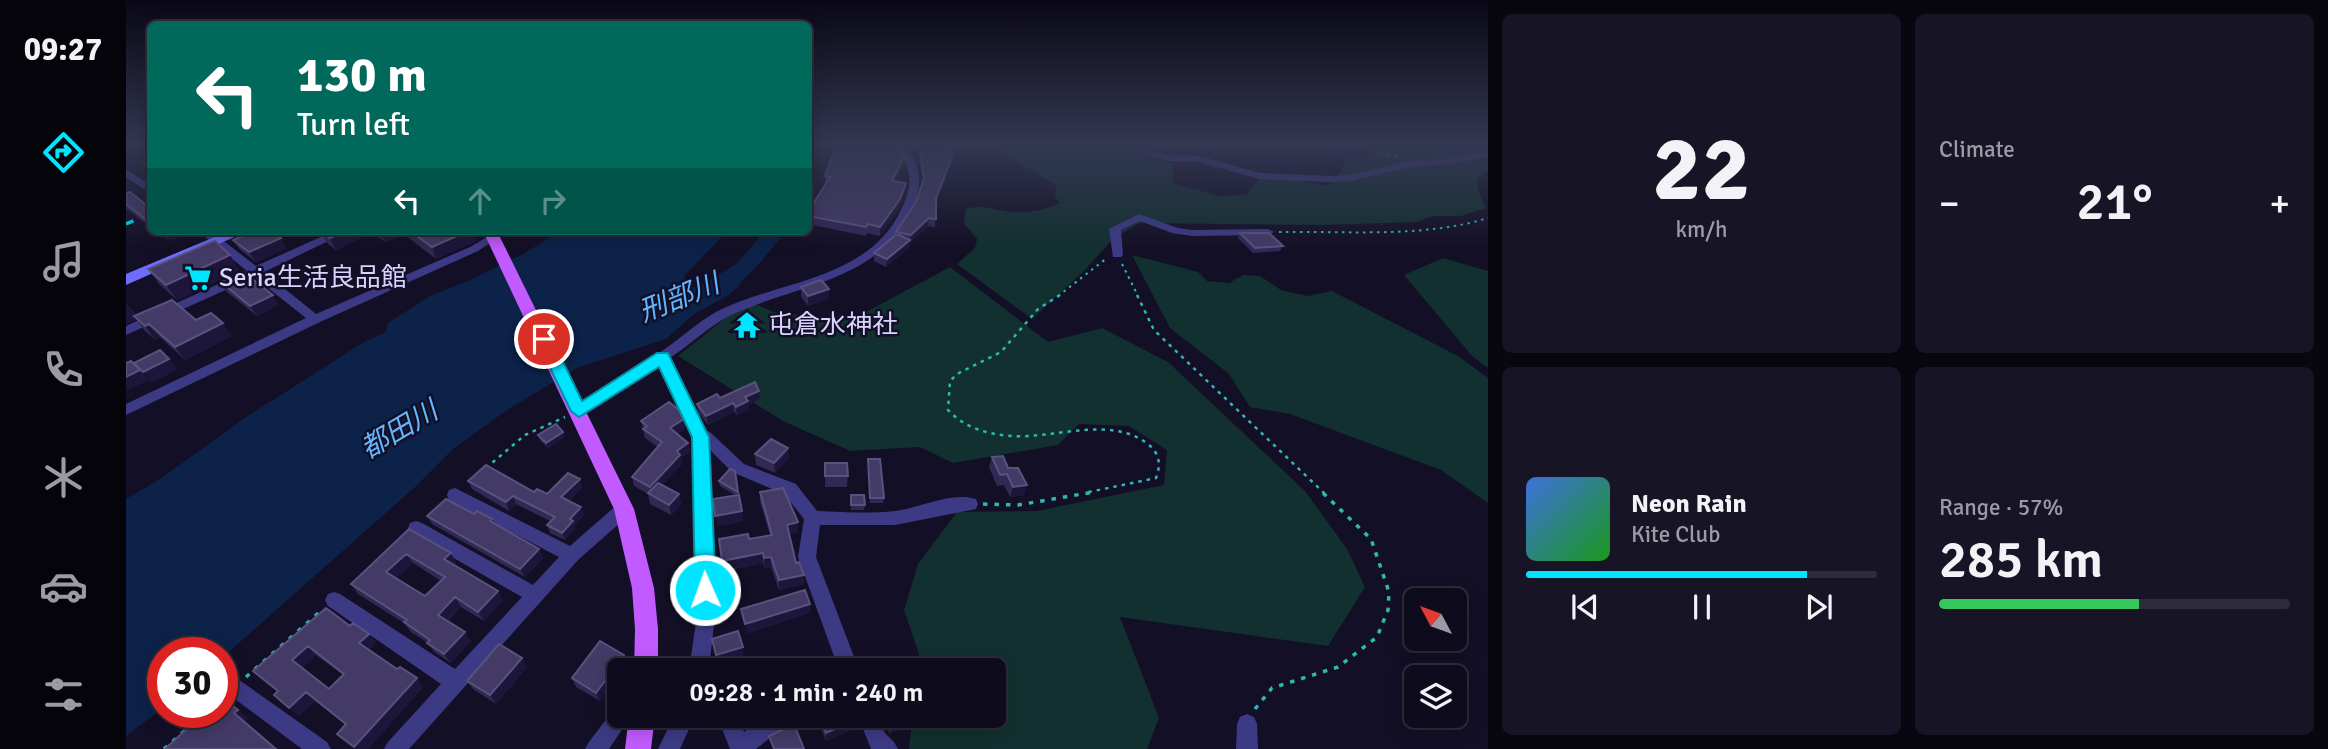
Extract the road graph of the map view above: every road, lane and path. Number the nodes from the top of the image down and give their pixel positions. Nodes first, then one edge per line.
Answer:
1 (915, 180) edge
2 (147, 190) edge
3 (138, 194) edge
4 (1488, 218) edge
5 (1268, 232) joint
6 (209, 235) edge
7 (231, 235) edge
8 (334, 235) edge
9 (495, 235) edge
10 (497, 235) edge
11 (217, 241) junction
12 (1117, 255) junction
13 (256, 271) junction
14 (126, 280) edge
15 (315, 319) junction
16 (126, 331) edge
17 (663, 357) junction
18 (576, 407) junction
19 (126, 410) edge
20 (700, 437) junction
21 (485, 470) edge
22 (454, 495) dead end
23 (970, 504) joint
24 (625, 509) junction
25 (813, 518) junction
26 (416, 528) dead end
27 (572, 555) junction
28 (534, 595) junction
29 (334, 600) joint
30 (646, 658) edge
31 (703, 658) edge
32 (844, 658) edge
33 (456, 682) junction
34 (238, 684) edge
35 (238, 689) edge
36 (1247, 724) joint
37 (187, 728) edge
38 (612, 728) edge
39 (641, 728) edge
40 (679, 728) edge
41 (732, 728) edge
42 (767, 728) edge
43 (872, 728) edge
44 (741, 748) edge
45 (164, 749) edge
46 (320, 749) edge
47 (395, 749) edge
48 (596, 749) edge
49 (638, 749) edge
50 (669, 749) edge
51 (887, 749) edge
52 (1247, 749) edge

1 - 17 street
2 - 3 street
4 - 5 path
5 - 12 street
6 - 11 street
7 - 11 street
8 - 13 street
9 - 15 street
10 - 18 main road
11 - 13 street
11 - 14 street
12 - 23 path
12 - 36 path
13 - 15 street
13 - 16 street
15 - 19 street
17 - 18 street
17 - 20 street
18 - 21 path
18 - 24 main road
20 - 25 street
20 - 31 street
22 - 27 street
23 - 25 street
24 - 27 street
24 - 30 main road
25 - 32 street
26 - 28 street
27 - 28 street
28 - 33 street
29 - 33 street
29 - 34 path
33 - 47 street
35 - 46 street
36 - 52 street
37 - 45 path
38 - 48 street
39 - 49 main road
40 - 50 street
41 - 44 street
42 - 44 street
43 - 51 street

